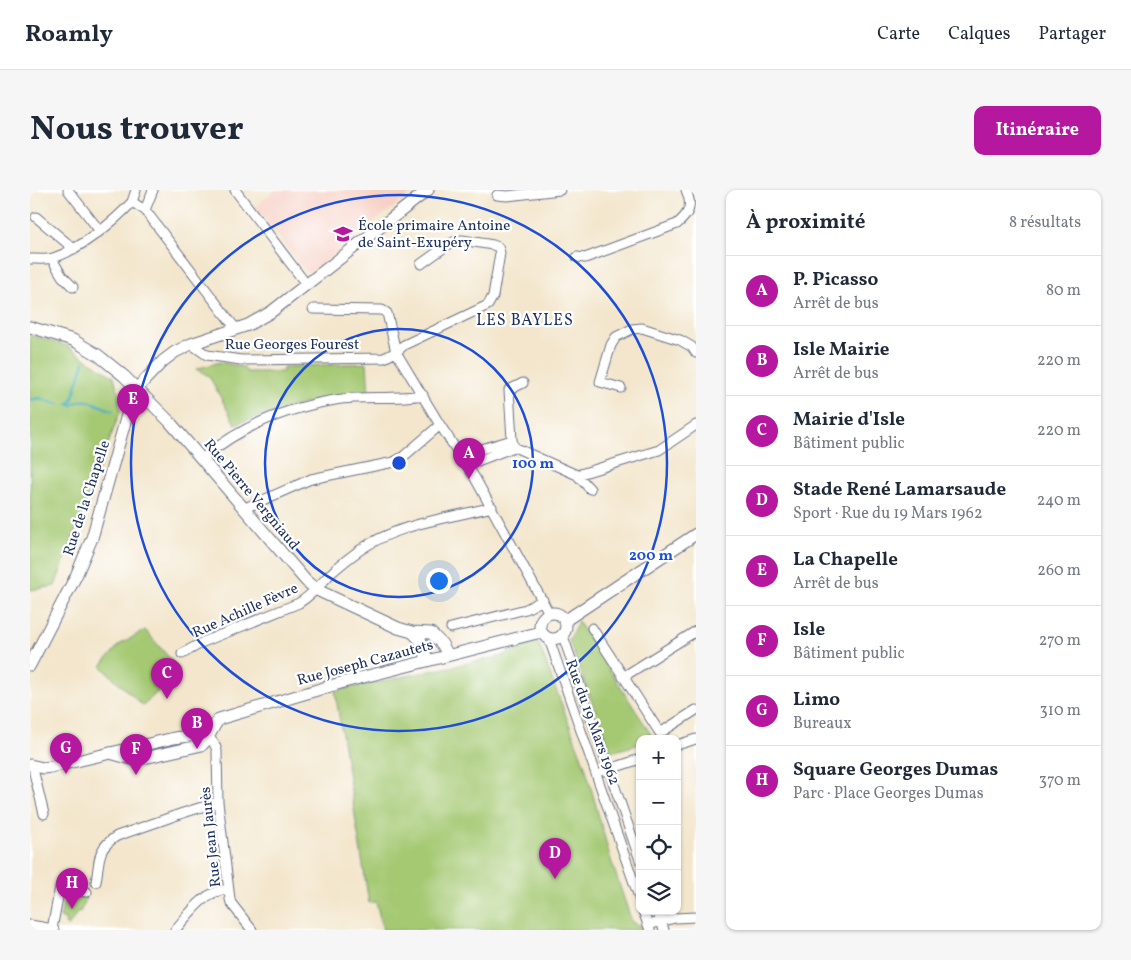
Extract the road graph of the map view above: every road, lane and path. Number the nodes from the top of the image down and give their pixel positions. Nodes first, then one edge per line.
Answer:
1 (68, 190) edge
2 (136, 190) edge
3 (153, 190) edge
4 (235, 190) edge
5 (428, 190) edge
6 (560, 190) edge
7 (686, 190) edge
8 (497, 195) dead end
9 (132, 202) junction
10 (145, 210) junction
11 (36, 217) dead end
12 (99, 230) junction
13 (74, 249) junction
14 (577, 257) dead end
15 (30, 259) edge
16 (52, 259) junction
17 (420, 264) dead end
18 (306, 284) junction
19 (74, 287) dead end
20 (313, 310) dead end
21 (30, 327) edge
22 (236, 329) junction
23 (191, 344) junction
24 (695, 347) edge
25 (396, 352) junction
26 (523, 383) dead end
27 (621, 388) dead end
28 (138, 390) junction
29 (423, 395) junction
30 (440, 425) junction
31 (696, 425) edge
32 (513, 443) junction
33 (461, 455) junction
34 (203, 458) junction
35 (467, 465) junction
36 (577, 475) junction
37 (590, 490) dead end
38 (492, 507) junction
39 (245, 508) junction
40 (694, 539) edge
41 (317, 590) junction
42 (543, 600) junction
43 (549, 613) junction
44 (566, 620) junction
45 (451, 628) dead end
46 (592, 628) dead end
47 (696, 630) edge
48 (412, 632) junction
49 (545, 635) junction
50 (563, 636) junction
51 (182, 654) dead end
52 (448, 655) junction
53 (426, 661) junction
54 (30, 665) edge
55 (623, 677) junction
56 (696, 710) edge
57 (209, 738) junction
58 (696, 739) edge
59 (681, 744) edge
60 (636, 760) edge
61 (32, 765) edge
62 (609, 769) junction
63 (597, 774) junction
64 (218, 802) junction
65 (44, 814) dead end
66 (636, 848) edge
67 (96, 882) dead end
68 (636, 888) edge
69 (228, 889) junction
70 (87, 892) dead end
71 (645, 915) edge
72 (696, 917) edge
73 (30, 926) edge
74 (662, 926) edge
75 (649, 928) edge
76 (53, 930) edge
77 (176, 930) edge
78 (252, 930) edge

1 - 12 street
2 - 9 street
3 - 10 street
4 - 18 street
5 - 18 street, Rue de la Chapelle
6 - 8 street
7 - 14 street
9 - 10 street
9 - 12 street
10 - 22 street
11 - 13 street
12 - 13 street
13 - 16 street
15 - 16 street
16 - 19 street
17 - 25 street, Rue Georges Fourest
18 - 22 street, Rue de la Chapelle
20 - 25 street
21 - 28 street, Rue Pierre Vergniaud
22 - 23 street, Rue de la Chapelle
23 - 25 street, Rue Georges Fourest
23 - 28 street, Rue de la Chapelle
24 - 27 street
25 - 29 street
26 - 32 street
28 - 34 street, Rue Pierre Vergniaud
28 - 54 street, Rue de la Chapelle
29 - 30 street
29 - 34 street
30 - 33 street
30 - 39 street
31 - 36 street
32 - 33 street
32 - 35 street
32 - 36 street
33 - 35 street
34 - 39 street, Rue Pierre Vergniaud
35 - 38 street
36 - 37 street
38 - 41 street, Rue Achille Fèvre
38 - 42 street
39 - 41 street, Rue Pierre Vergniaud
40 - 44 street
41 - 48 street, Rue Pierre Vergniaud
41 - 51 street, Rue Achille Fèvre
42 - 43 street
42 - 45 street
43 - 44 street
43 - 49 street
44 - 50 street
46 - 55 street
47 - 55 street
48 - 52 street
48 - 53 street
49 - 50 street
49 - 52 street, Rue Joseph Cazautets
49 - 63 street, Rue du 19 Mars 1962
50 - 62 street
52 - 53 street, Rue Joseph Cazautets
53 - 57 street, Rue Joseph Cazautets
55 - 56 street
57 - 61 street
57 - 64 street, Rue Jean Jaurès
58 - 59 street
60 - 62 street
61 - 65 street
62 - 63 street
62 - 66 street
63 - 68 street, Rue du 19 Mars 1962
64 - 67 street
64 - 69 street, Rue Jean Jaurès
69 - 77 street
69 - 78 street, Rue Jean Jaurès
70 - 76 street
71 - 75 street
72 - 74 street
73 - 76 street
74 - 75 street

